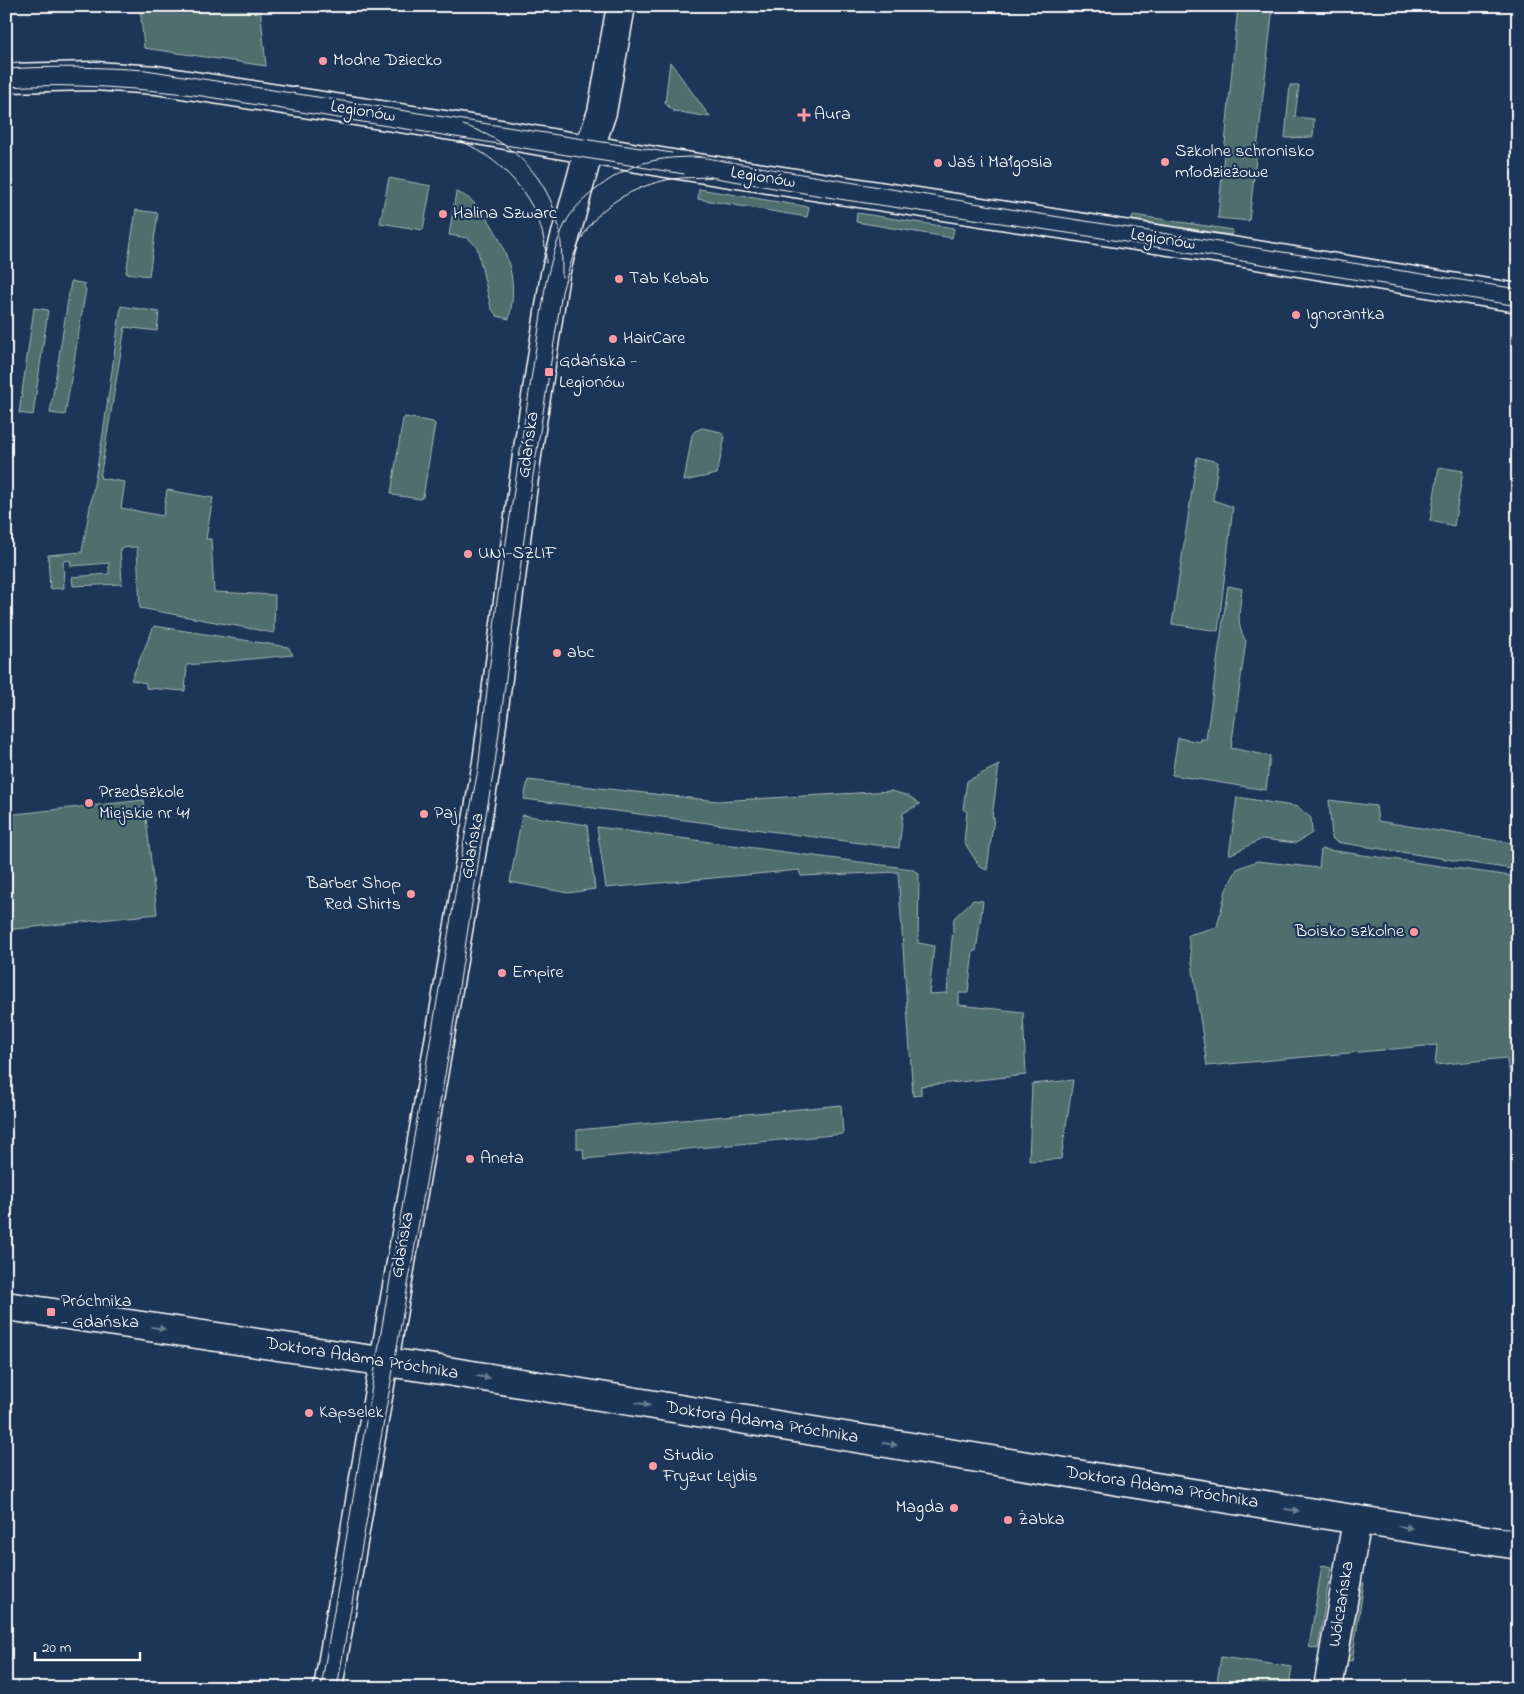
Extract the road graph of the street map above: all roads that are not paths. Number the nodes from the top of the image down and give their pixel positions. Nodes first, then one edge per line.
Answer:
1 (621, 6) edge
2 (6, 78) edge
3 (589, 150) junction
4 (1518, 298) edge
5 (6, 1306) edge
6 (383, 1361) junction
7 (1356, 1520) junction
8 (1518, 1544) edge
9 (328, 1688) edge
10 (1328, 1688) edge

1 - 3 street, Gdańska
2 - 3 street, Legionów
3 - 4 street, Legionów
3 - 6 street, Gdańska
5 -> 6 street, Doktora Adama Próchnika
6 -> 7 street, Doktora Adama Próchnika
6 - 9 street, Gdańska
7 -> 8 street, Doktora Adama Próchnika
7 - 10 street, Wólczańska

